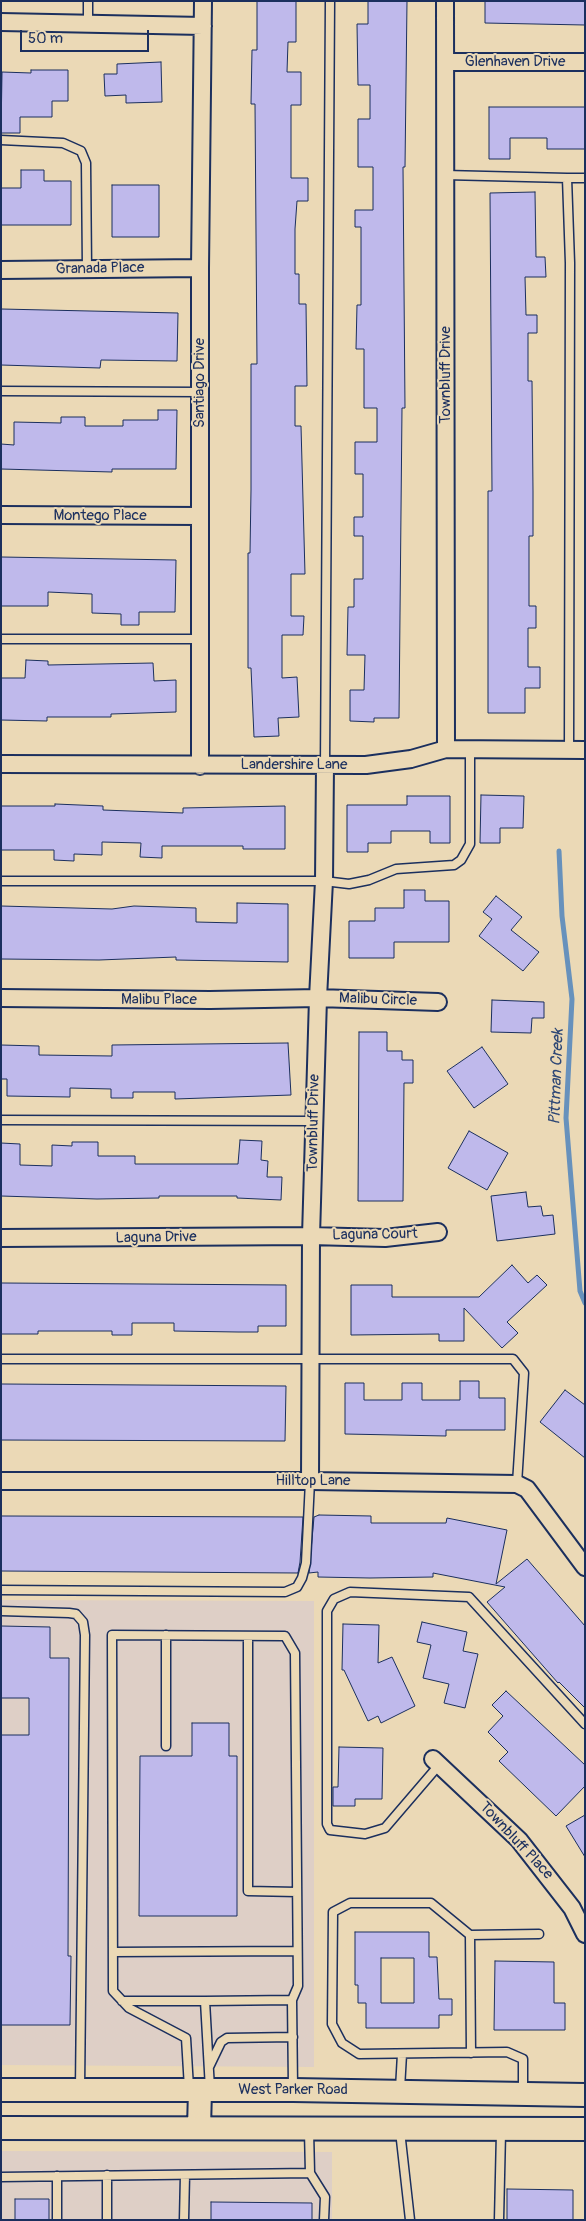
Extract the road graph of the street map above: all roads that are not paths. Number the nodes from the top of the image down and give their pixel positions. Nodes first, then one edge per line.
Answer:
1 (88, 1) edge
2 (203, 1) edge
3 (330, 1) edge
4 (445, 1) edge
5 (1, 22) edge
6 (88, 24) junction
7 (203, 26) junction
8 (445, 62) junction
9 (585, 62) edge
10 (1, 140) edge
11 (445, 175) junction
12 (567, 178) junction
13 (585, 178) edge
14 (200, 268) junction
15 (87, 269) junction
16 (1, 270) edge
17 (1, 391) edge
18 (200, 392) junction
19 (1, 515) edge
20 (200, 516) junction
21 (1, 639) edge
22 (200, 639) junction
23 (446, 749) junction
24 (470, 749) junction
25 (577, 750) edge
26 (1, 764) edge
27 (325, 764) junction
28 (200, 766) junction
29 (1, 881) edge
30 (324, 881) junction
31 (1, 998) edge
32 (318, 998) junction
33 (438, 1002) dead end
34 (1, 1120) edge
35 (314, 1121) junction
36 (438, 1232) dead end
37 (311, 1236) junction
38 (1, 1238) edge
39 (1, 1359) edge
40 (311, 1360) junction
41 (1, 1481) edge
42 (310, 1481) junction
43 (517, 1484) junction
44 (585, 1567) edge
45 (1, 1590) edge
46 (1, 1611) edge
47 (166, 1635) junction
48 (248, 1636) junction
49 (585, 1724) edge
50 (166, 1746) dead end
51 (436, 1762) joint
52 (297, 1892) junction
53 (539, 1934) dead end
54 (585, 1934) edge
55 (470, 1935) junction
56 (297, 1951) junction
57 (113, 1952) junction
58 (292, 2000) junction
59 (122, 2001) junction
60 (205, 2001) junction
61 (293, 2037) junction
62 (471, 2053) junction
63 (402, 2054) junction
64 (202, 2085) junction
65 (1, 2090) edge
66 (80, 2090) junction
67 (293, 2090) junction
68 (400, 2091) junction
69 (523, 2094) junction
70 (585, 2096) edge
71 (1, 2128) edge
72 (199, 2128) junction
73 (309, 2128) junction
74 (399, 2129) junction
75 (501, 2129) junction
76 (585, 2129) edge
77 (310, 2173) junction
78 (185, 2175) junction
79 (57, 2176) junction
80 (107, 2176) junction
81 (1, 2177) edge
82 (57, 2220) edge
83 (107, 2220) edge
84 (184, 2220) edge
85 (324, 2220) edge
86 (410, 2220) edge
87 (499, 2220) edge

1 - 6 lane
2 - 7 street, Santiago Drive
3 - 27 lane
4 - 8 street, Townbluff Drive
5 - 6 street
6 - 7 street
7 - 14 street, Santiago Drive
8 - 9 street, Glenhaven Drive
8 - 11 street, Townbluff Drive
10 - 15 lane
11 - 12 lane
11 - 23 street, Townbluff Drive
12 - 13 lane
12 - 25 lane
14 - 15 street, Granada Place
14 - 18 street, Santiago Drive
15 - 16 street, Granada Place
17 - 18 lane
18 - 20 street, Santiago Drive
19 - 20 street, Montego Place
20 - 22 street, Santiago Drive
21 - 22 lane
22 - 28 street, Santiago Drive
23 - 24 street, Landershire Lane
23 - 27 street, Landershire Lane
24 - 25 street, Landershire Lane
24 - 30 lane
26 - 28 street, Landershire Lane
27 - 28 street, Landershire Lane
27 - 30 street, Townbluff Drive
29 - 30 lane
30 - 32 street, Townbluff Drive
31 - 32 street, Malibu Place
32 - 33 street, Malibu Circle
32 - 35 street, Townbluff Drive
34 - 35 lane
35 - 37 street, Townbluff Drive
36 - 37 street, Laguna Court
37 - 38 street, Laguna Drive
37 - 40 street, Townbluff Drive
39 - 40 lane
40 - 42 street, Townbluff Drive
40 - 43 lane
41 - 42 street, Hilltop Lane
42 - 43 street, Hilltop Lane
42 - 45 lane
43 - 44 street
46 - 66 lane
47 - 48 lane
47 - 50 lane
47 - 57 lane
48 - 52 lane
48 - 52 lane
49 - 51 lane
51 - 54 street, Townbluff Place
52 - 56 lane
53 - 55 lane
55 - 62 lane
55 - 63 lane
56 - 57 lane
56 - 58 lane
57 - 59 lane
58 - 60 lane
58 - 61 lane
59 - 60 lane
59 - 64 lane
60 - 64 lane
61 - 64 lane
61 - 67 lane
62 - 63 lane
62 - 69 lane
63 - 68 lane
64 - 66 main road, West Parker Road
64 - 67 main road, West Parker Road
64 - 72 main road
65 - 66 main road, West Parker Road
67 - 68 main road, West Parker Road
68 - 69 main road, West Parker Road
68 - 74 main road
69 - 70 main road, West Parker Road
71 - 72 main road
72 - 73 main road
73 - 74 main road
73 - 77 lane
74 - 75 main road
74 - 86 lane
75 - 76 main road
75 - 87 lane
77 - 78 lane
77 - 85 lane
78 - 80 lane
78 - 84 lane
79 - 80 lane
79 - 81 lane
79 - 82 lane
80 - 83 lane

